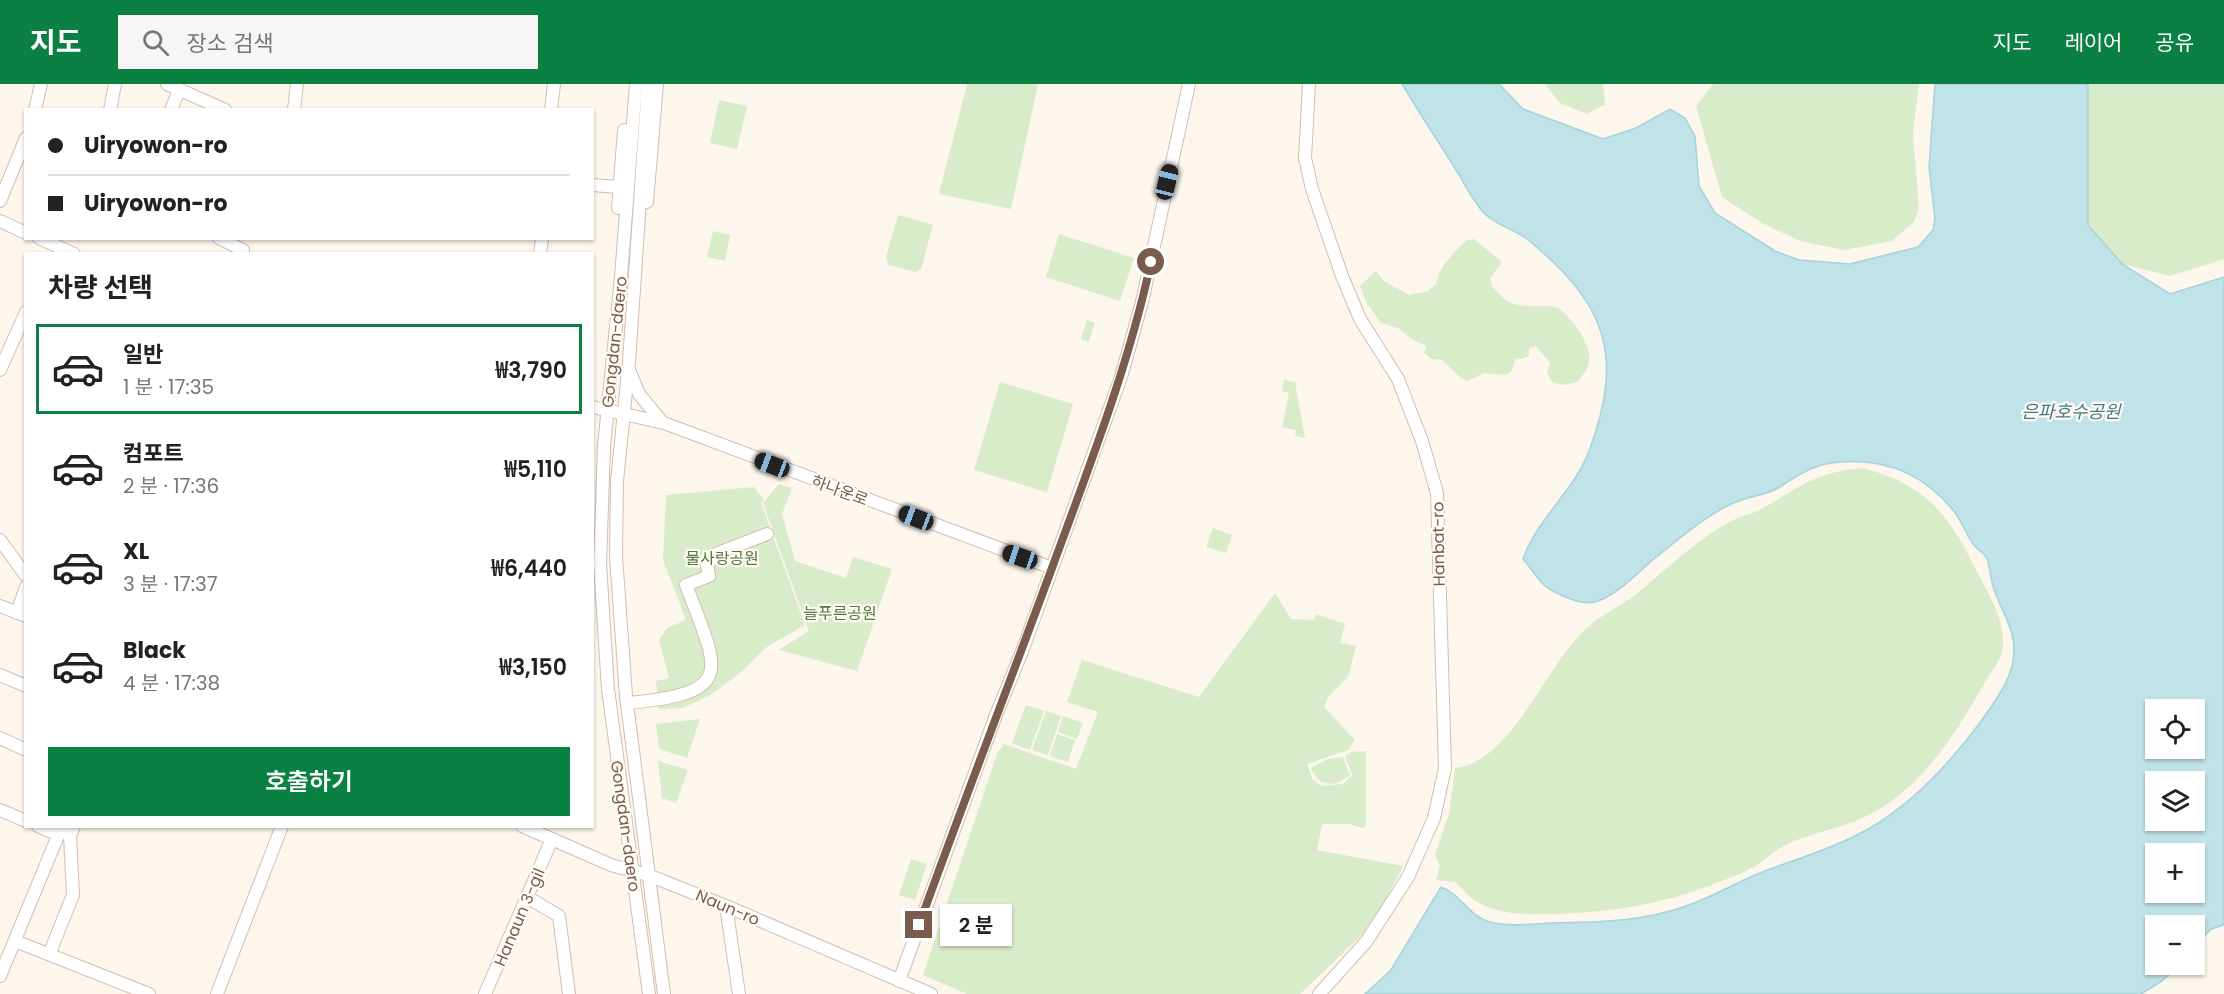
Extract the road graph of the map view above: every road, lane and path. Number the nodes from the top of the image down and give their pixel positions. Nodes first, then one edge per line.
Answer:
1 (41, 84) edge
2 (115, 84) edge
3 (167, 84) edge
4 (297, 84) edge
5 (554, 84) edge
6 (628, 84) edge
7 (636, 84) edge
8 (648, 84) edge
9 (657, 84) edge
10 (1189, 84) edge
11 (1309, 84) edge
12 (179, 90) junction
13 (35, 108) edge
14 (110, 108) edge
15 (172, 108) edge
16 (220, 108) edge
17 (294, 108) edge
18 (551, 108) edge
19 (24, 143) edge
20 (594, 185) edge
21 (620, 187) junction
22 (0, 201) edge
23 (0, 221) edge
24 (24, 232) edge
25 (225, 240) edge
26 (55, 246) edge
27 (244, 247) edge
28 (69, 252) edge
29 (24, 316) edge
30 (616, 331) junction
31 (628, 362) junction
32 (0, 370) edge
33 (594, 407) edge
34 (608, 410) junction
35 (624, 414) junction
36 (664, 423) junction
37 (767, 534) dead end
38 (0, 540) edge
39 (1052, 568) junction
40 (24, 573) edge
41 (24, 598) edge
42 (0, 606) edge
43 (21, 614) edge
44 (0, 675) edge
45 (24, 685) edge
46 (627, 703) junction
47 (0, 738) edge
48 (24, 749) edge
49 (0, 810) edge
50 (24, 820) edge
51 (73, 828) edge
52 (281, 828) edge
53 (528, 828) edge
54 (61, 831) edge
55 (546, 834) edge
56 (633, 871) junction
57 (648, 875) junction
58 (527, 897) junction
59 (726, 906) junction
60 (15, 941) junction
61 (50, 952) junction
62 (0, 976) edge
63 (899, 981) junction
64 (149, 994) edge
65 (217, 994) edge
66 (486, 994) edge
67 (569, 994) edge
68 (649, 994) edge
69 (664, 994) edge
70 (739, 994) edge
71 (931, 994) edge
72 (1319, 994) edge

1 - 13 street
2 - 14 street
3 - 12 street
4 - 17 street
5 - 18 street
6 - 21 street
7 - 30 street, Gongdan-daero
8 - 31 street, Gongdan-daero
9 - 31 street
10 - 39 street
11 - 72 street, Hanbat-ro
12 - 15 street
12 - 16 street
19 - 22 street
20 - 21 street
21 - 30 street
23 - 24 street
25 - 27 street
26 - 28 street
29 - 32 street
30 - 34 street, Gongdan-daero
31 - 35 street, Gongdan-daero
31 - 36 street
33 - 34 street, 하나운로
34 - 35 street, 하나운로
34 - 56 street, Gongdan-daero
35 - 36 street, 하나운로
35 - 46 street, Gongdan-daero
36 - 39 street, 하나운로
37 - 46 street
38 - 40 street
39 - 63 street
41 - 43 street
42 - 43 street
44 - 45 street
46 - 57 street, Gongdan-daero
47 - 48 street
49 - 50 street
51 - 61 street
52 - 65 street
53 - 55 street, Naun-ro
54 - 60 street
55 - 56 street, Naun-ro
55 - 58 street, Hanaun 3-gil
56 - 57 street, Naun-ro
56 - 68 street, Gongdan-daero
57 - 59 street, Naun-ro
57 - 69 street, Gongdan-daero
58 - 66 street, Hanaun 3-gil
58 - 67 street
59 - 63 street, Naun-ro
59 - 70 street
60 - 61 street
60 - 62 street
61 - 64 street
63 - 71 street, Naun-ro

